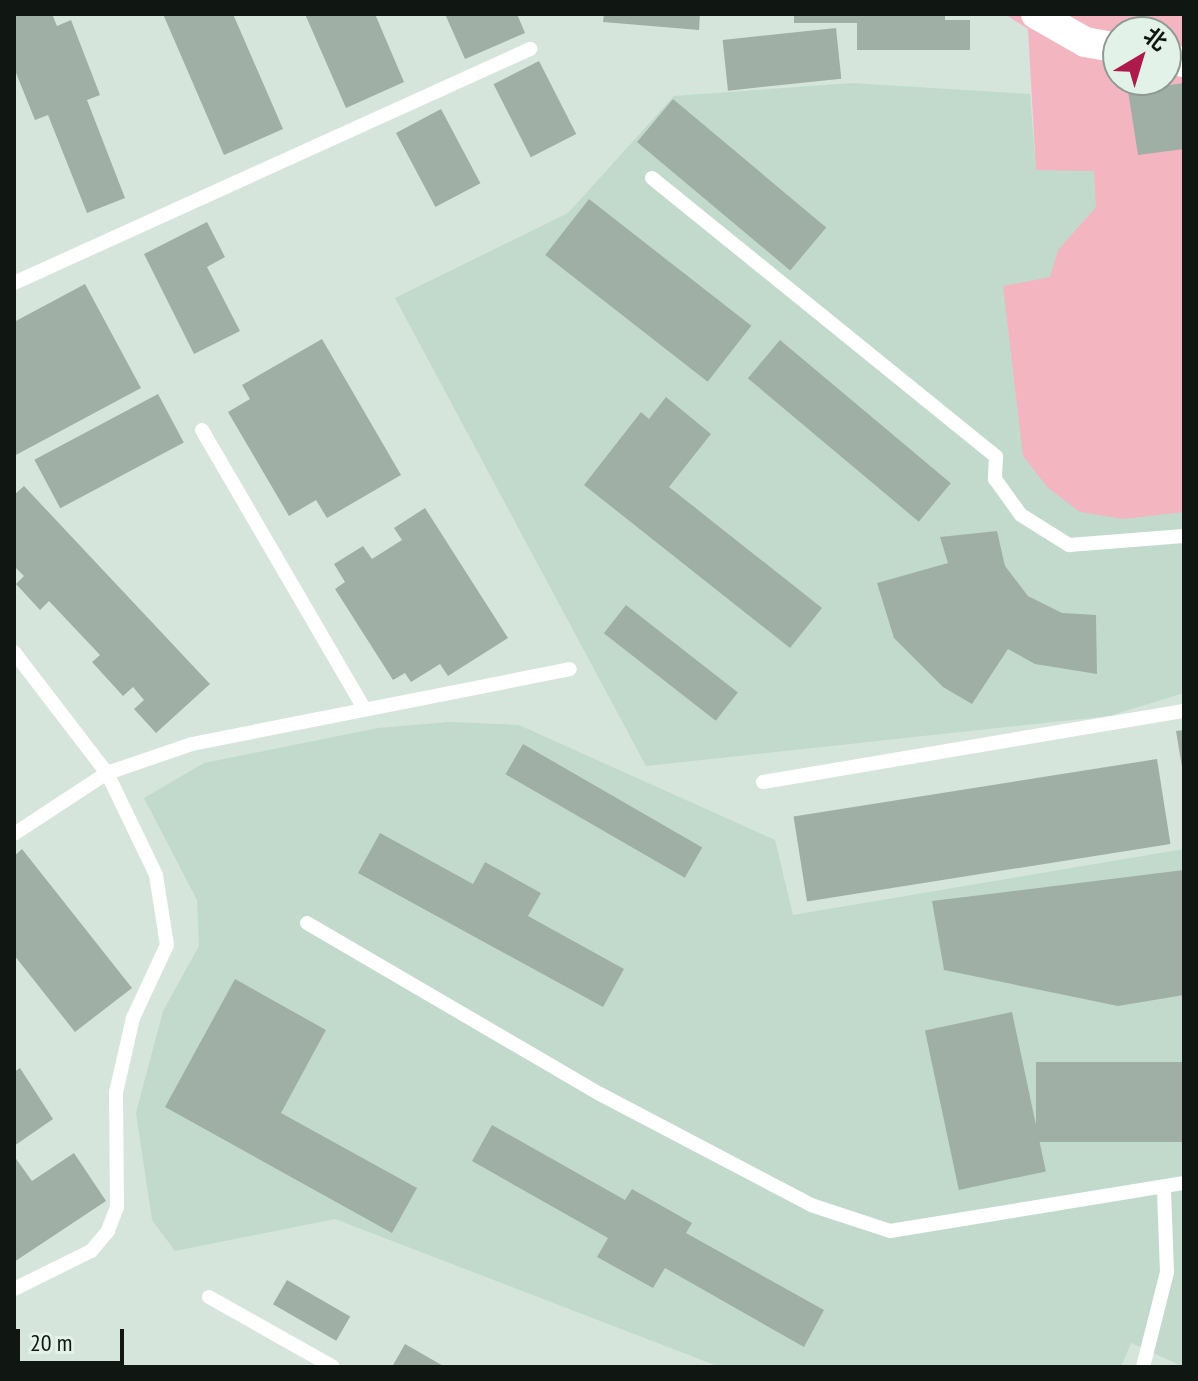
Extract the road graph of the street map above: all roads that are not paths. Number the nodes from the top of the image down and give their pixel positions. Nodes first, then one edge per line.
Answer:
1 (1036, 14) edge
2 (1102, 45) edge
3 (530, 49) dead end
4 (652, 178) dead end
5 (14, 283) edge
6 (202, 430) dead end
7 (1184, 536) edge
8 (14, 652) edge
9 (570, 669) dead end
10 (362, 705) junction
11 (1184, 711) edge
12 (107, 773) junction
13 (763, 782) dead end
14 (14, 834) edge
15 (307, 923) dead end
16 (1184, 1183) edge
17 (1164, 1189) junction
18 (14, 1289) edge
19 (209, 1297) dead end
20 (333, 1367) edge
21 (1143, 1367) edge

1 - 2 street
3 - 5 lane
4 - 7 lane
6 - 10 lane
8 - 12 lane
9 - 10 lane
10 - 12 lane
11 - 13 lane
12 - 14 lane
12 - 18 lane
15 - 17 lane
16 - 17 lane
17 - 21 lane
19 - 20 lane

